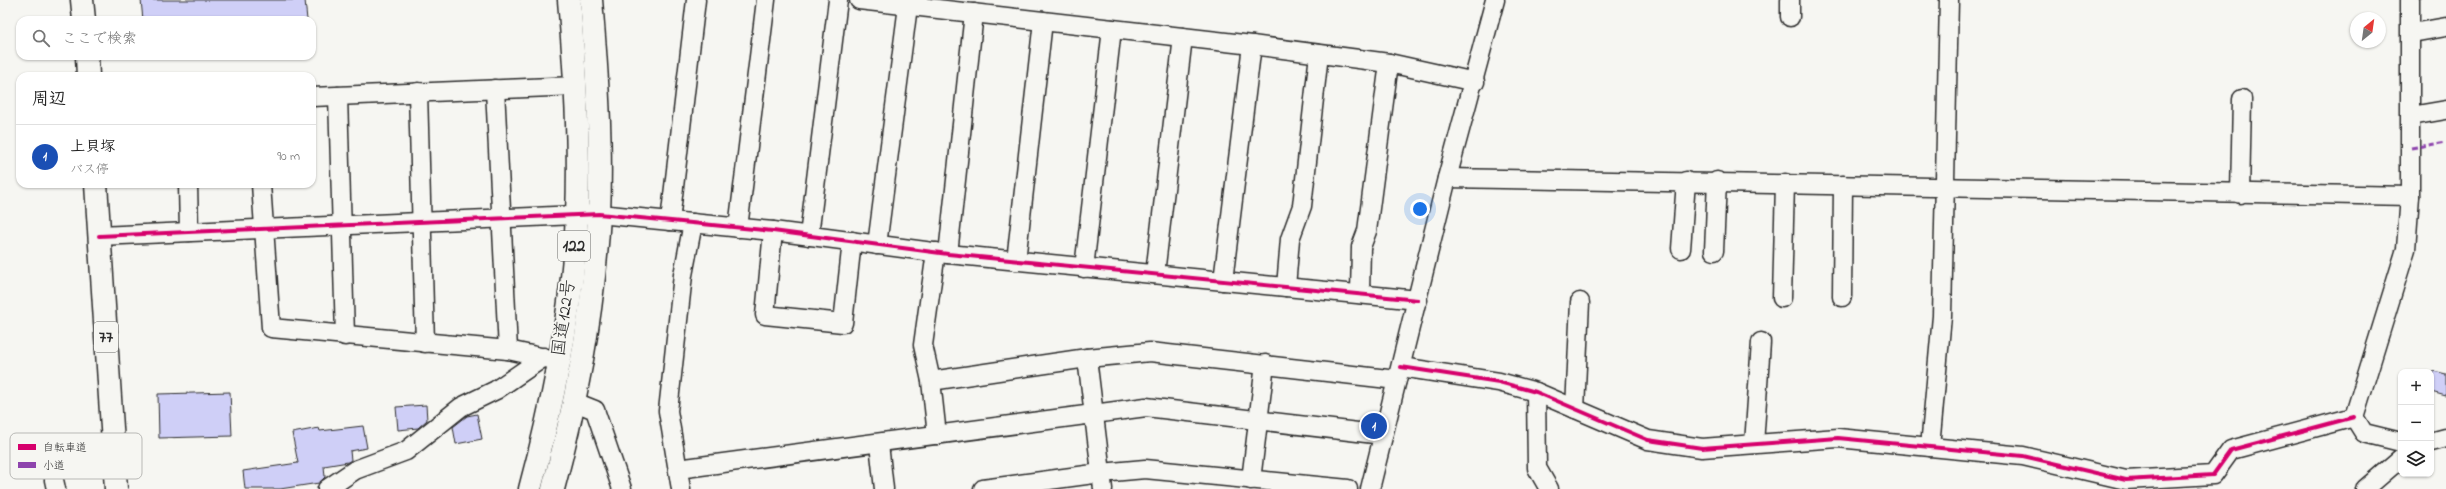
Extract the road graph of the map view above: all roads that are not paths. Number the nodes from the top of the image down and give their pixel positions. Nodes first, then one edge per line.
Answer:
1 (82, 0) edge
2 (569, 0) edge
3 (591, 0) edge
4 (696, 0) edge
5 (766, 0) edge
6 (838, 0) edge
7 (859, 0) edge
8 (1495, 0) edge
9 (1949, 0) edge
10 (2410, 0) edge
11 (908, 6) junction
12 (974, 13) junction
13 (84, 16) edge
14 (1043, 21) junction
15 (2446, 27) edge
16 (1112, 29) junction
17 (2412, 33) junction
18 (1183, 37) junction
19 (1252, 45) junction
20 (1319, 54) junction
21 (86, 60) edge
22 (1389, 63) junction
23 (88, 72) edge
24 (1474, 82) junction
25 (576, 86) junction
26 (495, 89) junction
27 (418, 92) junction
28 (338, 96) junction
29 (316, 97) edge
30 (2242, 99) dead end
31 (2446, 110) edge
32 (2411, 116) junction
33 (1447, 178) junction
34 (1686, 180) junction
35 (1717, 181) junction
36 (1785, 183) junction
37 (1843, 185) junction
38 (96, 188) edge
39 (188, 188) edge
40 (261, 188) edge
41 (1946, 188) junction
42 (2240, 194) junction
43 (2410, 196) junction
44 (599, 214) junction
45 (577, 215) junction
46 (502, 218) junction
47 (670, 220) junction
48 (421, 222) junction
49 (693, 223) junction
50 (343, 225) junction
51 (738, 228) junction
52 (263, 229) junction
53 (190, 232) junction
54 (773, 232) junction
55 (99, 236) junction
56 (809, 236) junction
57 (852, 241) junction
58 (878, 245) junction
59 (1681, 249) dead end
60 (1714, 250) dead end
61 (942, 253) junction
62 (1016, 261) junction
63 (1084, 268) junction
64 (1155, 274) junction
65 (1223, 281) junction
66 (1286, 287) junction
67 (1360, 294) junction
68 (1842, 297) dead end
69 (1782, 298) dead end
70 (1418, 300) junction
71 (1580, 302) dead end
72 (346, 336) junction
73 (1760, 342) dead end
74 (425, 343) junction
75 (508, 350) junction
76 (1087, 358) junction
77 (552, 359) junction
78 (1265, 364) junction
79 (1399, 374) junction
80 (931, 381) junction
81 (1536, 392) junction
82 (575, 402) junction
83 (1575, 409) junction
84 (1094, 414) junction
85 (2354, 417) junction
86 (1258, 421) junction
87 (112, 433) edge
88 (937, 435) junction
89 (1383, 435) junction
90 (2446, 438) edge
91 (2398, 441) edge
92 (2434, 441) edge
93 (879, 444) junction
94 (1754, 444) junction
95 (1930, 447) junction
96 (2398, 461) edge
97 (678, 469) junction
98 (115, 479) edge
99 (1250, 480) junction
100 (1102, 481) edge
101 (116, 489) edge
102 (327, 489) edge
103 (530, 489) edge
104 (553, 489) edge
105 (622, 489) edge
106 (681, 489) edge
107 (884, 489) edge
108 (983, 489) edge
109 (1348, 489) edge
110 (1370, 489) edge
111 (1550, 489) edge
112 (2365, 489) edge

1 - 13 main road
2 - 25 main road, 国道122号 / 122
3 - 44 main road, 国道122号 / 122
4 - 47 street
5 - 51 street
6 - 56 street
7 - 11 street
8 - 24 street
9 - 41 street
10 - 17 street
11 - 12 street
11 - 58 street
12 - 14 street
12 - 61 street
14 - 16 street
14 - 62 street
15 - 17 street
16 - 18 street
16 - 63 street
17 - 32 street
18 - 19 street
18 - 64 street
19 - 20 street
19 - 65 street
20 - 22 street
20 - 66 street
21 - 23 main road
22 - 24 street
22 - 67 street
24 - 33 street
25 - 26 street
25 - 45 main road, 国道122号 / 122
26 - 27 street
26 - 46 street
27 - 28 street
27 - 48 street
28 - 29 street
28 - 50 street
30 - 42 street
31 - 32 street
32 - 43 street
33 - 34 street
33 - 70 street
34 - 35 street
34 - 59 street
35 - 36 street
35 - 60 street
36 - 37 street
36 - 69 street
37 - 41 street
37 - 68 street
38 - 55 main road, 77
39 - 53 street
40 - 52 street
41 - 42 street
41 - 95 street
42 - 43 street
43 - 85 street
44 - 45 street
44 - 47 street
44 - 82 main road, 国道122号 / 122
45 - 46 street
45 - 77 main road, 国道122号 / 122
46 - 48 street
46 - 75 street
47 - 49 street
48 - 50 street
48 - 74 street
49 - 51 street
49 - 97 street
50 - 52 street
50 - 72 street
51 - 54 street
52 - 53 street
52 - 72 street
53 - 55 street
54 - 56 street
54 - 57 street
55 - 87 main road, 77
56 - 57 street
57 - 58 street
58 - 61 street
61 - 62 street
61 - 80 street
62 - 63 street
63 - 64 street
64 - 65 street
65 - 66 street
66 - 67 street
67 - 70 street
70 - 79 street
71 - 83 street
72 - 74 street
73 - 94 street
74 - 75 street
75 - 77 street
76 - 78 street
76 - 80 street
76 - 84 street
77 - 102 street
77 - 103 main road, 国道122号 / 122
78 - 79 street
78 - 86 street
79 - 81 street
79 - 89 street
80 - 88 street
81 - 83 street
81 - 111 street
82 - 104 main road, 国道122号 / 122
82 - 105 street
83 - 94 street
84 - 86 street
84 - 88 street
84 - 100 street
85 - 91 street
85 - 95 street
86 - 89 street
86 - 99 street
88 - 93 street
89 - 110 street
90 - 92 street
93 - 97 street
93 - 107 street
94 - 95 street
96 - 112 street
97 - 106 street
98 - 101 main road, 77
99 - 100 street
99 - 109 street
100 - 108 street

